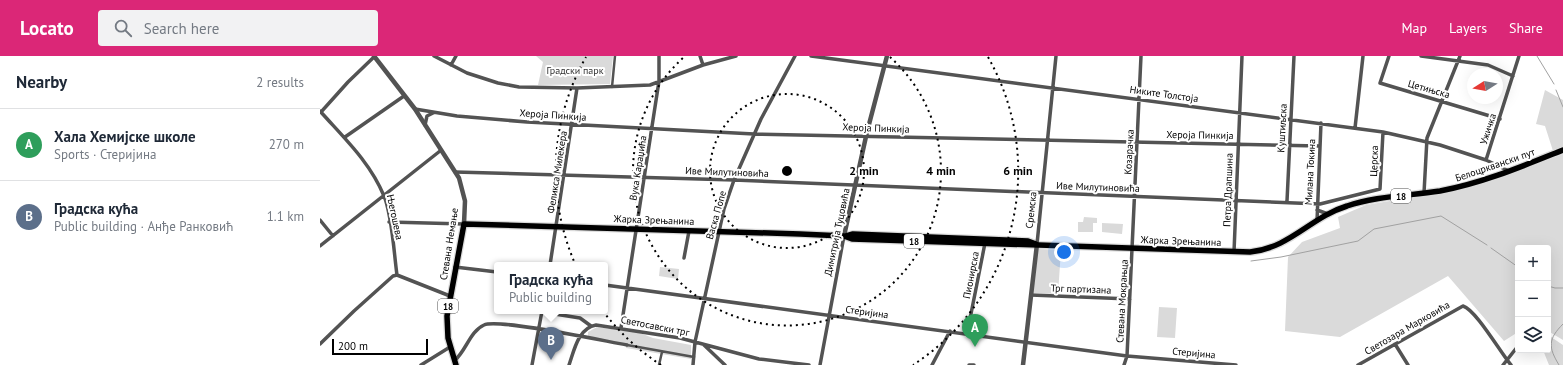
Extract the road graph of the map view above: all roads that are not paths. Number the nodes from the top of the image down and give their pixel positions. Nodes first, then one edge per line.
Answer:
1 (375, 56) edge
2 (434, 56) edge
3 (456, 56) edge
4 (615, 56) edge
5 (659, 56) edge
6 (700, 56) edge
7 (736, 56) edge
8 (795, 56) edge
9 (811, 56) edge
10 (887, 56) edge
11 (1056, 56) edge
12 (1141, 56) edge
13 (1242, 56) edge
14 (1294, 56) edge
15 (1363, 56) edge
16 (1389, 56) edge
17 (1421, 56) edge
18 (1425, 56) edge
19 (1460, 56) edge
20 (1519, 56) edge
21 (1447, 60) junction
22 (1457, 60) junction
23 (451, 65) junction
24 (703, 65) junction
25 (885, 65) junction
26 (1454, 68) junction
27 (1513, 76) junction
28 (659, 81) junction
29 (1053, 87) junction
30 (577, 88) junction
31 (612, 88) junction
32 (404, 96) junction
33 (1139, 99) junction
34 (1441, 100) junction
35 (415, 109) junction
36 (1239, 112) junction
37 (321, 113) edge
38 (434, 113) junction
39 (1500, 119) junction
40 (1291, 120) junction
41 (1321, 124) junction
42 (425, 125) junction
43 (572, 125) junction
44 (1355, 128) junction
45 (652, 130) junction
46 (1383, 132) junction
47 (754, 134) junction
48 (867, 136) junction
49 (345, 137) junction
50 (1047, 140) junction
51 (1137, 142) junction
52 (1427, 142) junction
53 (1238, 144) junction
54 (1290, 145) junction
55 (1319, 146) junction
56 (1563, 150) edge
57 (440, 151) junction
58 (1486, 160) junction
59 (1509, 171) junction
60 (455, 172) junction
61 (564, 174) junction
62 (645, 176) junction
63 (734, 180) junction
64 (856, 186) junction
65 (1379, 190) joint
66 (1042, 193) junction
67 (1424, 193) junction
68 (384, 196) junction
69 (1134, 196) junction
70 (1236, 200) junction
71 (1287, 201) junction
72 (1316, 204) junction
73 (1317, 210) junction
74 (1328, 214) junction
75 (320, 220) edge
76 (1317, 221) junction
77 (389, 222) junction
78 (464, 224) junction
79 (556, 226) junction
80 (637, 229) junction
81 (689, 231) junction
82 (718, 232) junction
83 (333, 236) junction
84 (844, 236) junction
85 (985, 243) junction
86 (1037, 244) junction
87 (320, 246) edge
88 (1133, 248) junction
89 (1234, 252) junction
90 (684, 258) dead end
91 (550, 262) edge
92 (455, 267) junction
93 (494, 272) edge
94 (397, 275) junction
95 (608, 286) edge
96 (627, 288) junction
97 (1031, 295) junction
98 (450, 296) junction
99 (705, 298) junction
100 (1130, 299) junction
101 (542, 314) edge
102 (555, 314) edge
103 (830, 316) junction
104 (591, 326) junction
105 (621, 328) junction
106 (539, 330) junction
107 (950, 331) junction
108 (967, 334) junction
109 (580, 337) junction
110 (695, 342) junction
111 (1026, 342) junction
112 (320, 344) edge
113 (703, 344) junction
114 (1395, 344) junction
115 (627, 345) joint
116 (450, 347) junction
117 (1515, 350) edge
118 (662, 352) junction
119 (1127, 356) junction
120 (694, 357) junction
121 (1507, 360) junction
122 (456, 363) edge
123 (421, 365) edge
124 (532, 365) edge
125 (569, 365) edge
126 (659, 365) edge
127 (693, 365) edge
128 (725, 365) edge
129 (806, 365) edge
130 (820, 365) edge
131 (932, 365) edge
132 (969, 365) edge
133 (974, 365) edge
134 (1023, 365) edge
135 (1124, 365) edge
136 (1236, 365) edge
137 (1358, 365) edge
138 (1408, 365) edge
139 (1503, 365) edge
140 (1511, 365) edge

1 - 32 street, Стевана Немање
1 - 37 street
2 - 23 street
3 - 23 street
4 - 31 street
5 - 28 street, Вука Караџића
6 - 24 street
7 - 24 street
8 - 47 street, Васка Попе
9 - 25 street, Никите Толстоја
10 - 25 street, Димитрија Туцовића
11 - 29 street, Сремска
12 - 33 street, Козарачка
13 - 36 street, Петра Драпшина
14 - 40 street, Куштиљска
15 - 44 street
16 - 34 street, Цетињска
17 - 18 street
18 - 21 street
19 - 22 street
20 - 27 street, Ужичка
21 - 22 street
21 - 26 street
22 - 26 street
22 - 27 street
23 - 30 street
24 - 28 street
25 - 29 street, Никите Толстоја
25 - 48 street, Димитрија Туцовића
26 - 34 street
27 - 39 street, Ужичка
28 - 31 street
28 - 45 street, Вука Караџића
29 - 33 street, Никите Толстоја
29 - 50 street, Сремска
30 - 31 street
30 - 43 street, Феликса Милекера
32 - 35 street, Стевана Немање
32 - 49 street
33 - 36 street, Никите Толстоја
33 - 51 street, Козарачка
34 - 39 street, Цетињска
34 - 52 street
35 - 38 street, Хероја Пинкија
35 - 42 street, Стевана Немање
36 - 40 street, Никите Толстоја
36 - 53 street, Петра Драпшина
37 - 49 street, Његошева
38 - 42 street
38 - 43 street, Хероја Пинкија
39 - 58 street, Ужичка
40 - 41 street, Никите Толстоја
40 - 54 street, Куштиљска
41 - 44 street, Никите Толстоја
41 - 55 street, Милана Токина
42 - 57 street, Стевана Немање
43 - 45 street, Хероја Пинкија
43 - 61 street, Феликса Милекера
44 - 46 street, Никите Толстоја
45 - 47 street, Хероја Пинкија
45 - 62 street, Вука Караџића
46 - 52 street, Никите Толстоја
46 - 65 street, Церска
47 - 48 street, Хероја Пинкија
47 - 63 street, Васка Попе
48 - 50 street, Хероја Пинкија
48 - 64 street, Димитрија Туцовића
49 - 68 street, Његошева
50 - 51 street, Хероја Пинкија
50 - 66 street, Сремска
51 - 53 street, Хероја Пинкија
51 - 69 street, Козарачка
52 - 58 street, Никите Толстоја
52 - 67 street
53 - 54 street, Хероја Пинкија
53 - 70 street, Петра Драпшина
54 - 55 street, Хероја Пинкија
54 - 71 street, Куштиљска
55 - 72 street, Милана Токина
56 - 59 main road, Белоцрквански пут / 18
57 - 60 street, Стевана Немање
57 - 68 street
58 - 59 street, Никите Толстоја
59 - 67 main road, Белоцрквански пут / 18
60 - 61 street, Иве Милутиновића
60 - 78 street, Стевана Немање
61 - 62 street, Иве Милутиновића
61 - 79 street, Феликса Милекера
62 - 63 street, Иве Милутиновића
62 - 80 street, Вука Караџића
63 - 64 street, Иве Милутиновића
63 - 82 street, Васка Попе
64 - 66 street, Иве Милутиновића
64 - 84 street, Димитрија Туцовића
65 - 72 street, Иве Милутиновића
66 - 69 street, Иве Милутиновића
66 - 86 street, Сремска
67 - 74 main road, Белоцрквански пут / 18
68 - 77 street, Његошева
68 - 83 street
69 - 70 street, Иве Милутиновића
69 - 88 street, Козарачка
70 - 71 street, Иве Милутиновића
70 - 89 street, Петра Драпшина
71 - 72 street, Иве Милутиновића
72 - 73 street, Милана Токина
73 - 74 street
73 - 76 street, Милана Токина
74 - 76 main road, Белоцрквански пут / 18
75 - 83 street
76 - 89 main road, Жарка Зрењанина / 18
77 - 78 street
77 - 94 street, Његошева
78 - 79 main road, Жарка Зрењанина / 18
78 - 92 main road, Стевана Немање / 18
79 - 80 main road, Жарка Зрењанина / 18
79 - 91 street, Феликса Милекера
80 - 81 main road, Жарка Зрењанина / 18
80 - 96 street, Вука Караџића
81 - 82 main road, Жарка Зрењанина / 18
81 - 90 street
82 - 84 main road, Жарка Зрењанина / 18
82 - 99 street, Васка Попе
83 - 87 street
84 - 85 main road, Жарка Зрењанина / 18
84 - 86 main road, Жарка Зрењанина / 18
84 - 103 street, Димитрија Туцовића
85 - 86 main road, Жарка Зрењанина / 18
85 - 108 street, Пионирска
86 - 88 main road, Жарка Зрењанина / 18
86 - 97 street, Сремска
88 - 89 main road, Жарка Зрењанина / 18
88 - 100 street, Стевана Мокрањца
92 - 93 street
92 - 98 main road, Стевана Немање / 18
94 - 98 street
94 - 112 street
95 - 96 street, Стеријина
96 - 99 street, Стеријина
96 - 105 street, Вука Караџића
97 - 100 street, Трг партизана
97 - 111 street, Сремска
98 - 116 main road, Стевана Немање / 18
99 - 103 street, Стеријина
99 - 110 street, Васка Попе
100 - 119 street, Стевана Мокрањца
101 - 106 street
102 - 104 street
103 - 107 street, Стеријина
103 - 130 street, Димитрија Туцовића
104 - 105 street, Светосавски трг
104 - 109 street
105 - 110 street, Светосавски трг
106 - 109 street
106 - 122 street
106 - 124 street
107 - 108 street, Стеријина
107 - 131 street
108 - 111 street, Стеријина
109 - 115 street
109 - 125 street
110 - 113 street
110 - 120 street, Светосавски трг
111 - 119 street, Стеријина
111 - 134 street, Сремска
113 - 128 street
113 - 129 street
114 - 121 street, Светозара Марковића
114 - 137 street, Светозара Марковића
114 - 138 street
115 - 118 street
116 - 122 main road, Стевана Немање / 18
116 - 123 street
117 - 121 street
118 - 120 street
118 - 126 street
119 - 135 street
119 - 136 street, Стеријина
120 - 127 street, Светосавски трг
121 - 139 street
121 - 140 street
132 - 133 street

